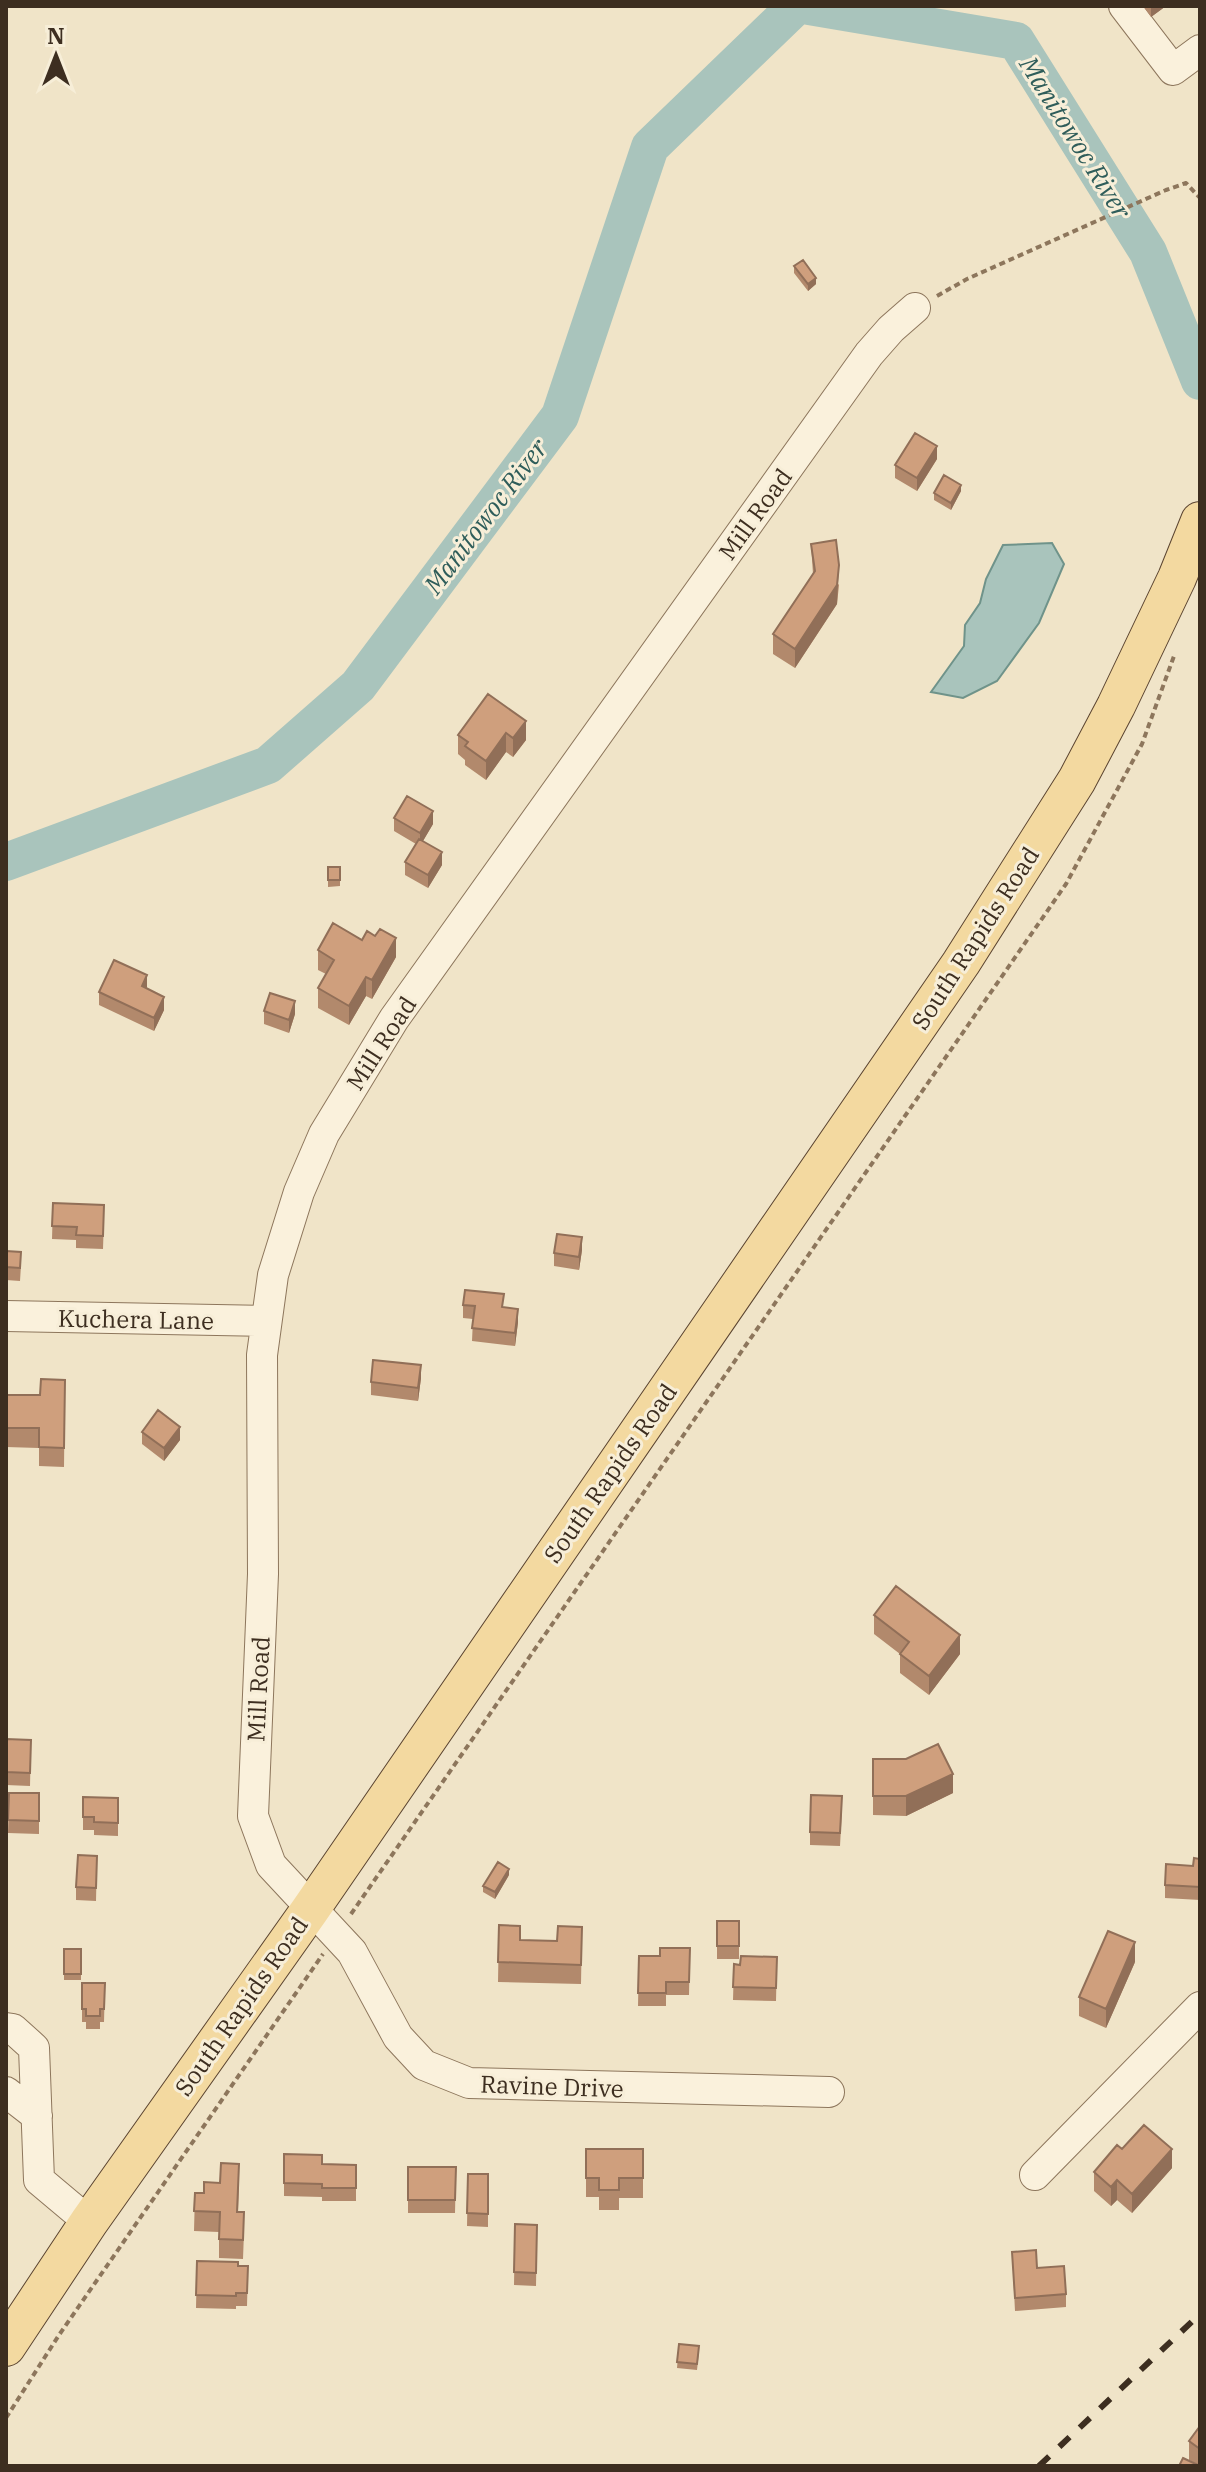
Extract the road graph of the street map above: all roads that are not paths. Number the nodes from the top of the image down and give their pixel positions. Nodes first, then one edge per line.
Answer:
1 (1124, 6) edge
2 (1200, 50) edge
3 (915, 308) road end
4 (1200, 521) edge
5 (6, 1316) edge
6 (265, 1321) junction
7 (323, 1923) junction
8 (1200, 2007) edge
9 (6, 2028) edge
10 (6, 2092) edge
11 (829, 2092) dead end
12 (37, 2116) junction
13 (1035, 2175) dead end
14 (89, 2222) junction
15 (6, 2347) edge

1 - 2 street
3 - 6 street, Mill Road
4 - 7 main road, South Rapids Road
5 - 6 street, Kuchera Lane
6 - 7 street, Mill Road
7 - 11 street, Ravine Drive
7 - 14 main road, South Rapids Road
8 - 13 street
9 - 12 street
10 - 12 street
12 - 14 street
14 - 15 main road, South Rapids Road

